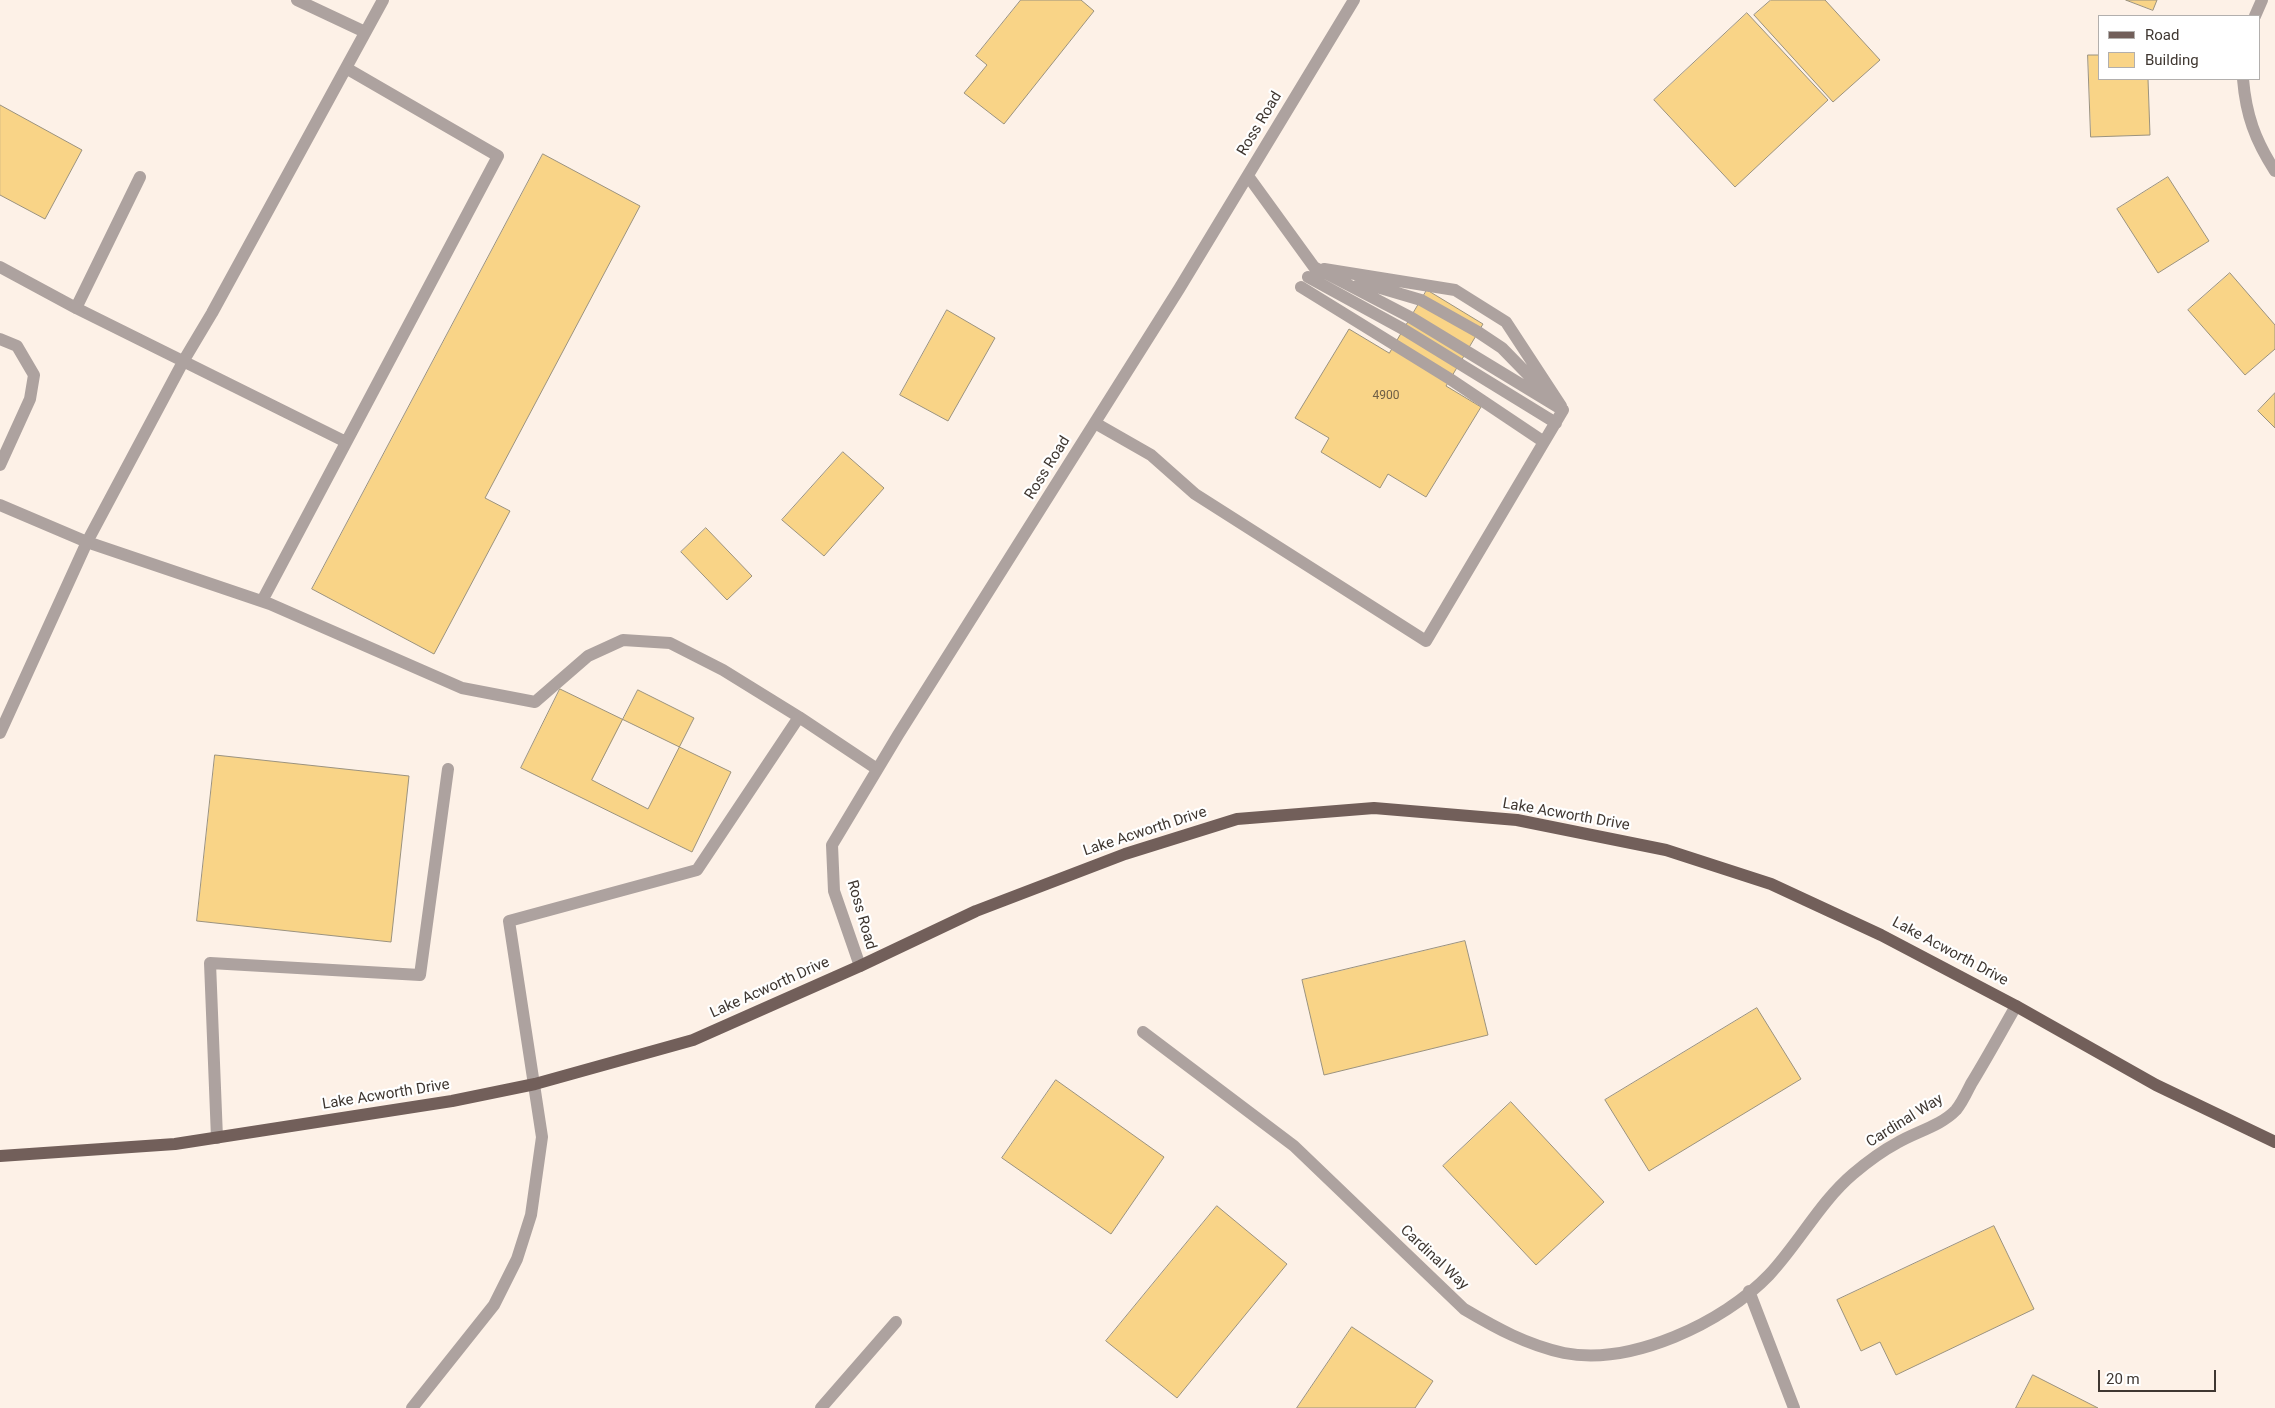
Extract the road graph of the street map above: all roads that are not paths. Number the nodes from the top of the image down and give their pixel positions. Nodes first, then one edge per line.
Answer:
1 (297, 0) edge
2 (383, 0) edge
3 (1354, 0) edge
4 (2262, 0) edge
5 (2255, 15) edge
6 (365, 32) junction
7 (346, 68) junction
8 (2243, 80) edge
9 (2275, 171) edge
10 (1248, 176) junction
11 (140, 177) dead end
12 (0, 267) edge
13 (1307, 277) junction
14 (76, 308) junction
15 (0, 339) edge
16 (184, 360) junction
17 (1563, 410) junction
18 (1096, 423) junction
19 (1556, 423) junction
20 (346, 442) junction
21 (1544, 442) junction
22 (0, 465) edge
23 (0, 505) edge
24 (88, 542) junction
25 (262, 601) junction
26 (799, 717) junction
27 (0, 733) edge
28 (448, 769) dead end
29 (877, 769) junction
30 (860, 966) junction
31 (2016, 1006) junction
32 (1143, 1032) dead end
33 (535, 1084) junction
34 (217, 1138) junction
35 (2275, 1142) edge
36 (0, 1156) edge
37 (1749, 1291) junction
38 (896, 1322) dead end
39 (412, 1408) edge
40 (822, 1408) edge
41 (1794, 1408) edge

1 - 6 street
2 - 6 street
3 - 10 street, Ross Road
4 - 5 street
6 - 7 street
7 - 16 street
7 - 20 street
8 - 9 street
10 - 13 street
10 - 18 street, Ross Road
11 - 14 street
12 - 14 street
13 - 17 street
13 - 17 street
13 - 17 street
13 - 19 street
13 - 21 street
14 - 16 street
15 - 22 street
16 - 20 street
16 - 24 street
17 - 19 street
18 - 21 street
18 - 29 street, Ross Road
19 - 21 street
20 - 25 street
23 - 24 street
24 - 25 street
24 - 27 street
25 - 26 street
26 - 29 street
26 - 33 street
28 - 34 street
29 - 30 street, Ross Road
30 - 31 main road, Lake Acworth Drive
30 - 33 main road, Lake Acworth Drive
31 - 35 main road, Lake Acworth Drive
31 - 37 street, Cardinal Way
32 - 37 street, Cardinal Way
33 - 34 main road, Lake Acworth Drive
33 - 39 street
34 - 36 main road, Lake Acworth Drive
37 - 41 street
38 - 40 street

